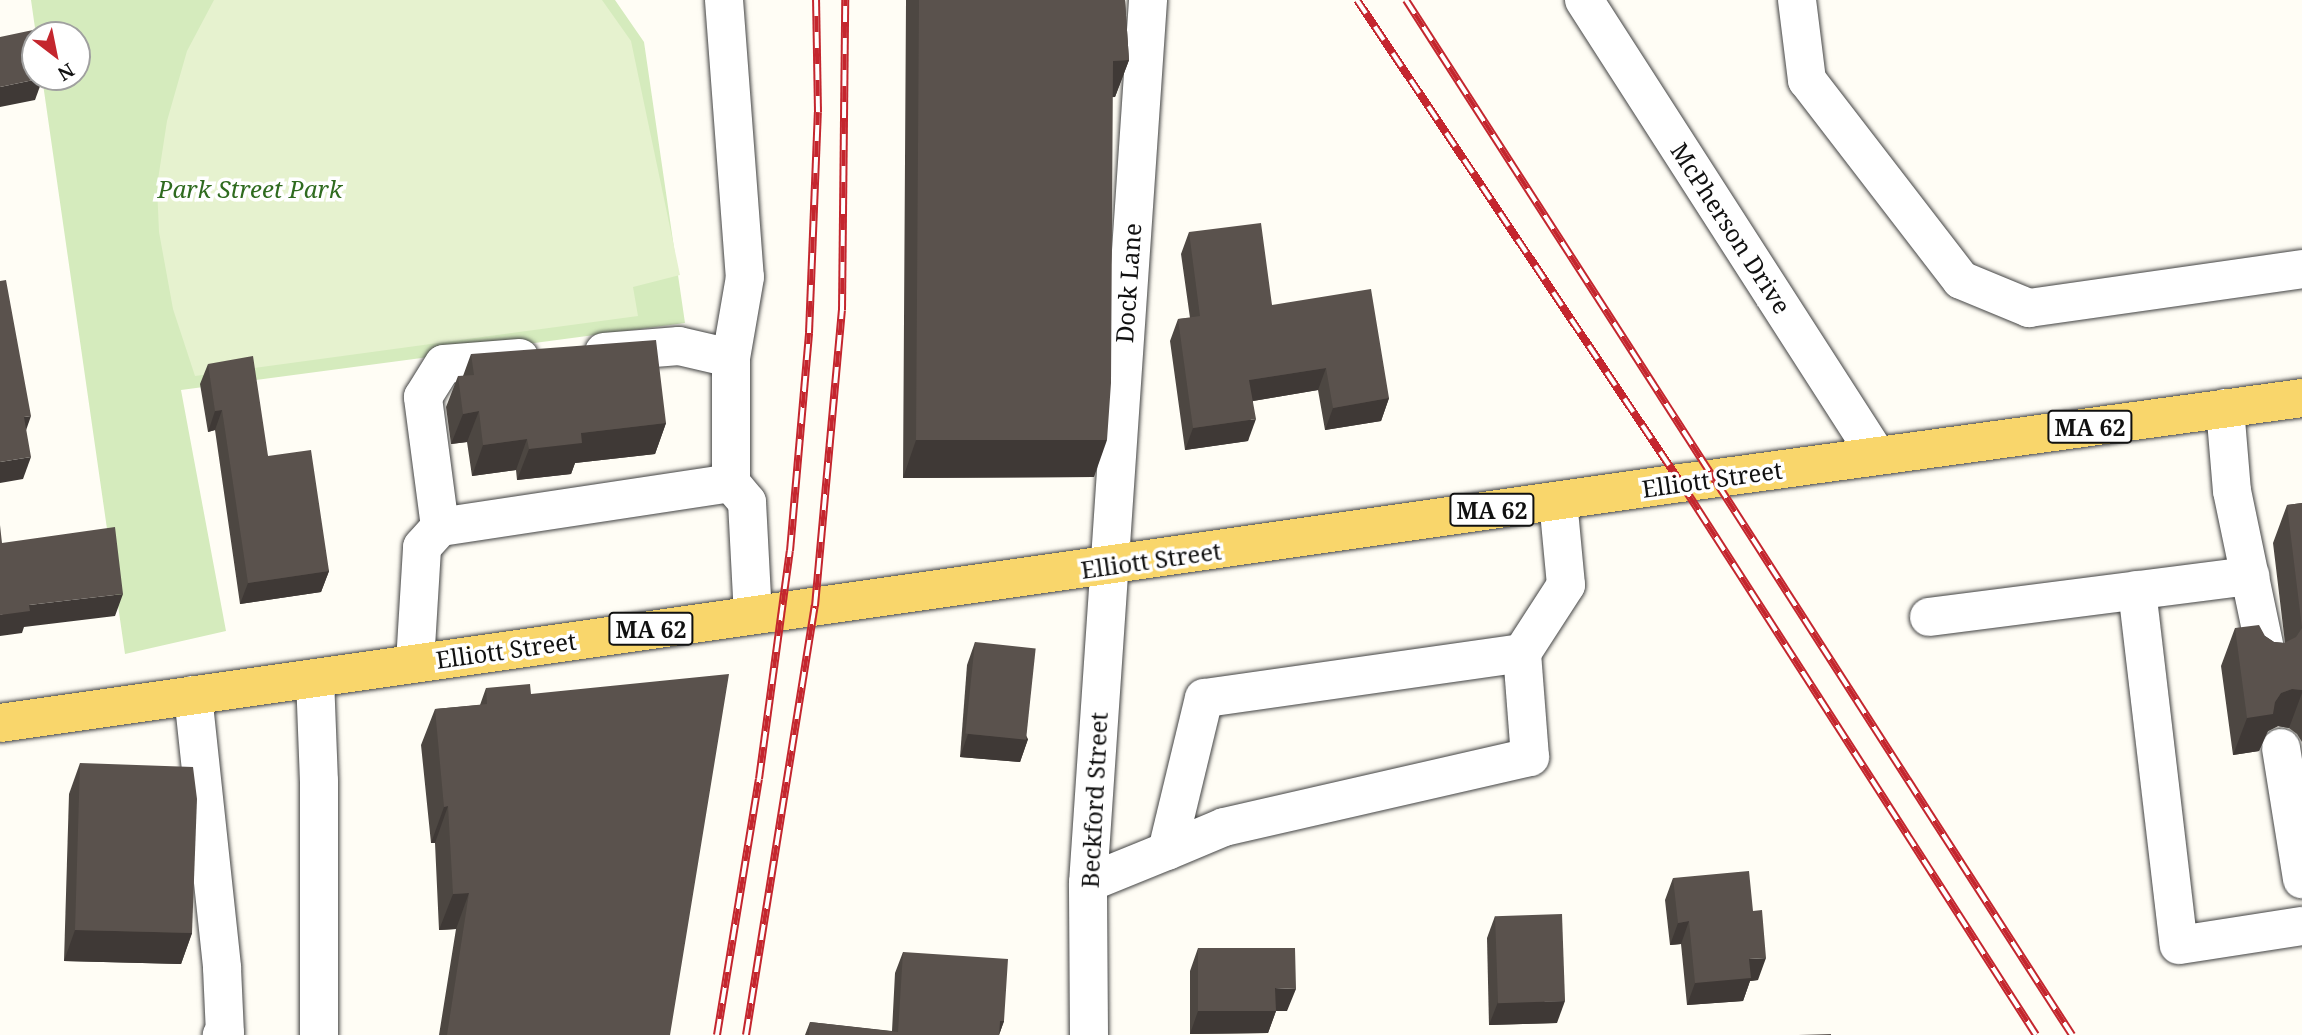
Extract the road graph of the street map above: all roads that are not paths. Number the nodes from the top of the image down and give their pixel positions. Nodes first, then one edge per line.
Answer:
1 (724, 0) edge
2 (1149, 0) edge
3 (1584, 0) edge
4 (1797, 0) edge
5 (2302, 268) edge
6 (731, 358) junction
7 (2302, 398) edge
8 (2225, 408) junction
9 (1877, 456) junction
10 (731, 483) junction
11 (1558, 500) junction
12 (440, 527) junction
13 (1108, 566) junction
14 (2250, 576) junction
15 (2137, 590) junction
16 (753, 615) junction
17 (1929, 617) dead end
18 (1522, 653) junction
19 (2267, 659) edge
20 (415, 663) junction
21 (315, 678) junction
22 (193, 695) junction
23 (0, 723) edge
24 (2281, 748) dead end
25 (1167, 851) junction
26 (2302, 879) edge
27 (1088, 883) junction
28 (2302, 926) edge
29 (222, 1035) edge
30 (319, 1035) edge
31 (1089, 1035) edge

1 - 6 street
2 - 13 street, Dock Lane
3 - 9 street, McPherson Drive
4 - 5 street
6 - 10 street
6 - 12 street
7 - 8 main road, Elliott Street / MA 62
8 - 9 main road, Elliott Street / MA 62
8 - 14 street
9 - 11 main road, Elliott Street / MA 62
10 - 12 street
10 - 16 street
11 - 13 main road, Elliott Street / MA 62
11 - 18 street
12 - 20 street
13 - 16 main road, Elliott Street / MA 62
13 - 27 street, Beckford Street
14 - 15 street
14 - 19 street
15 - 17 street
15 - 28 street
16 - 20 main road, Elliott Street / MA 62
18 - 25 street
18 - 25 street
20 - 21 main road, Elliott Street / MA 62
21 - 22 main road, Elliott Street / MA 62
21 - 30 street
22 - 23 main road, Elliott Street / MA 62
22 - 29 street
24 - 26 street
25 - 27 street
27 - 31 street, Beckford Street

